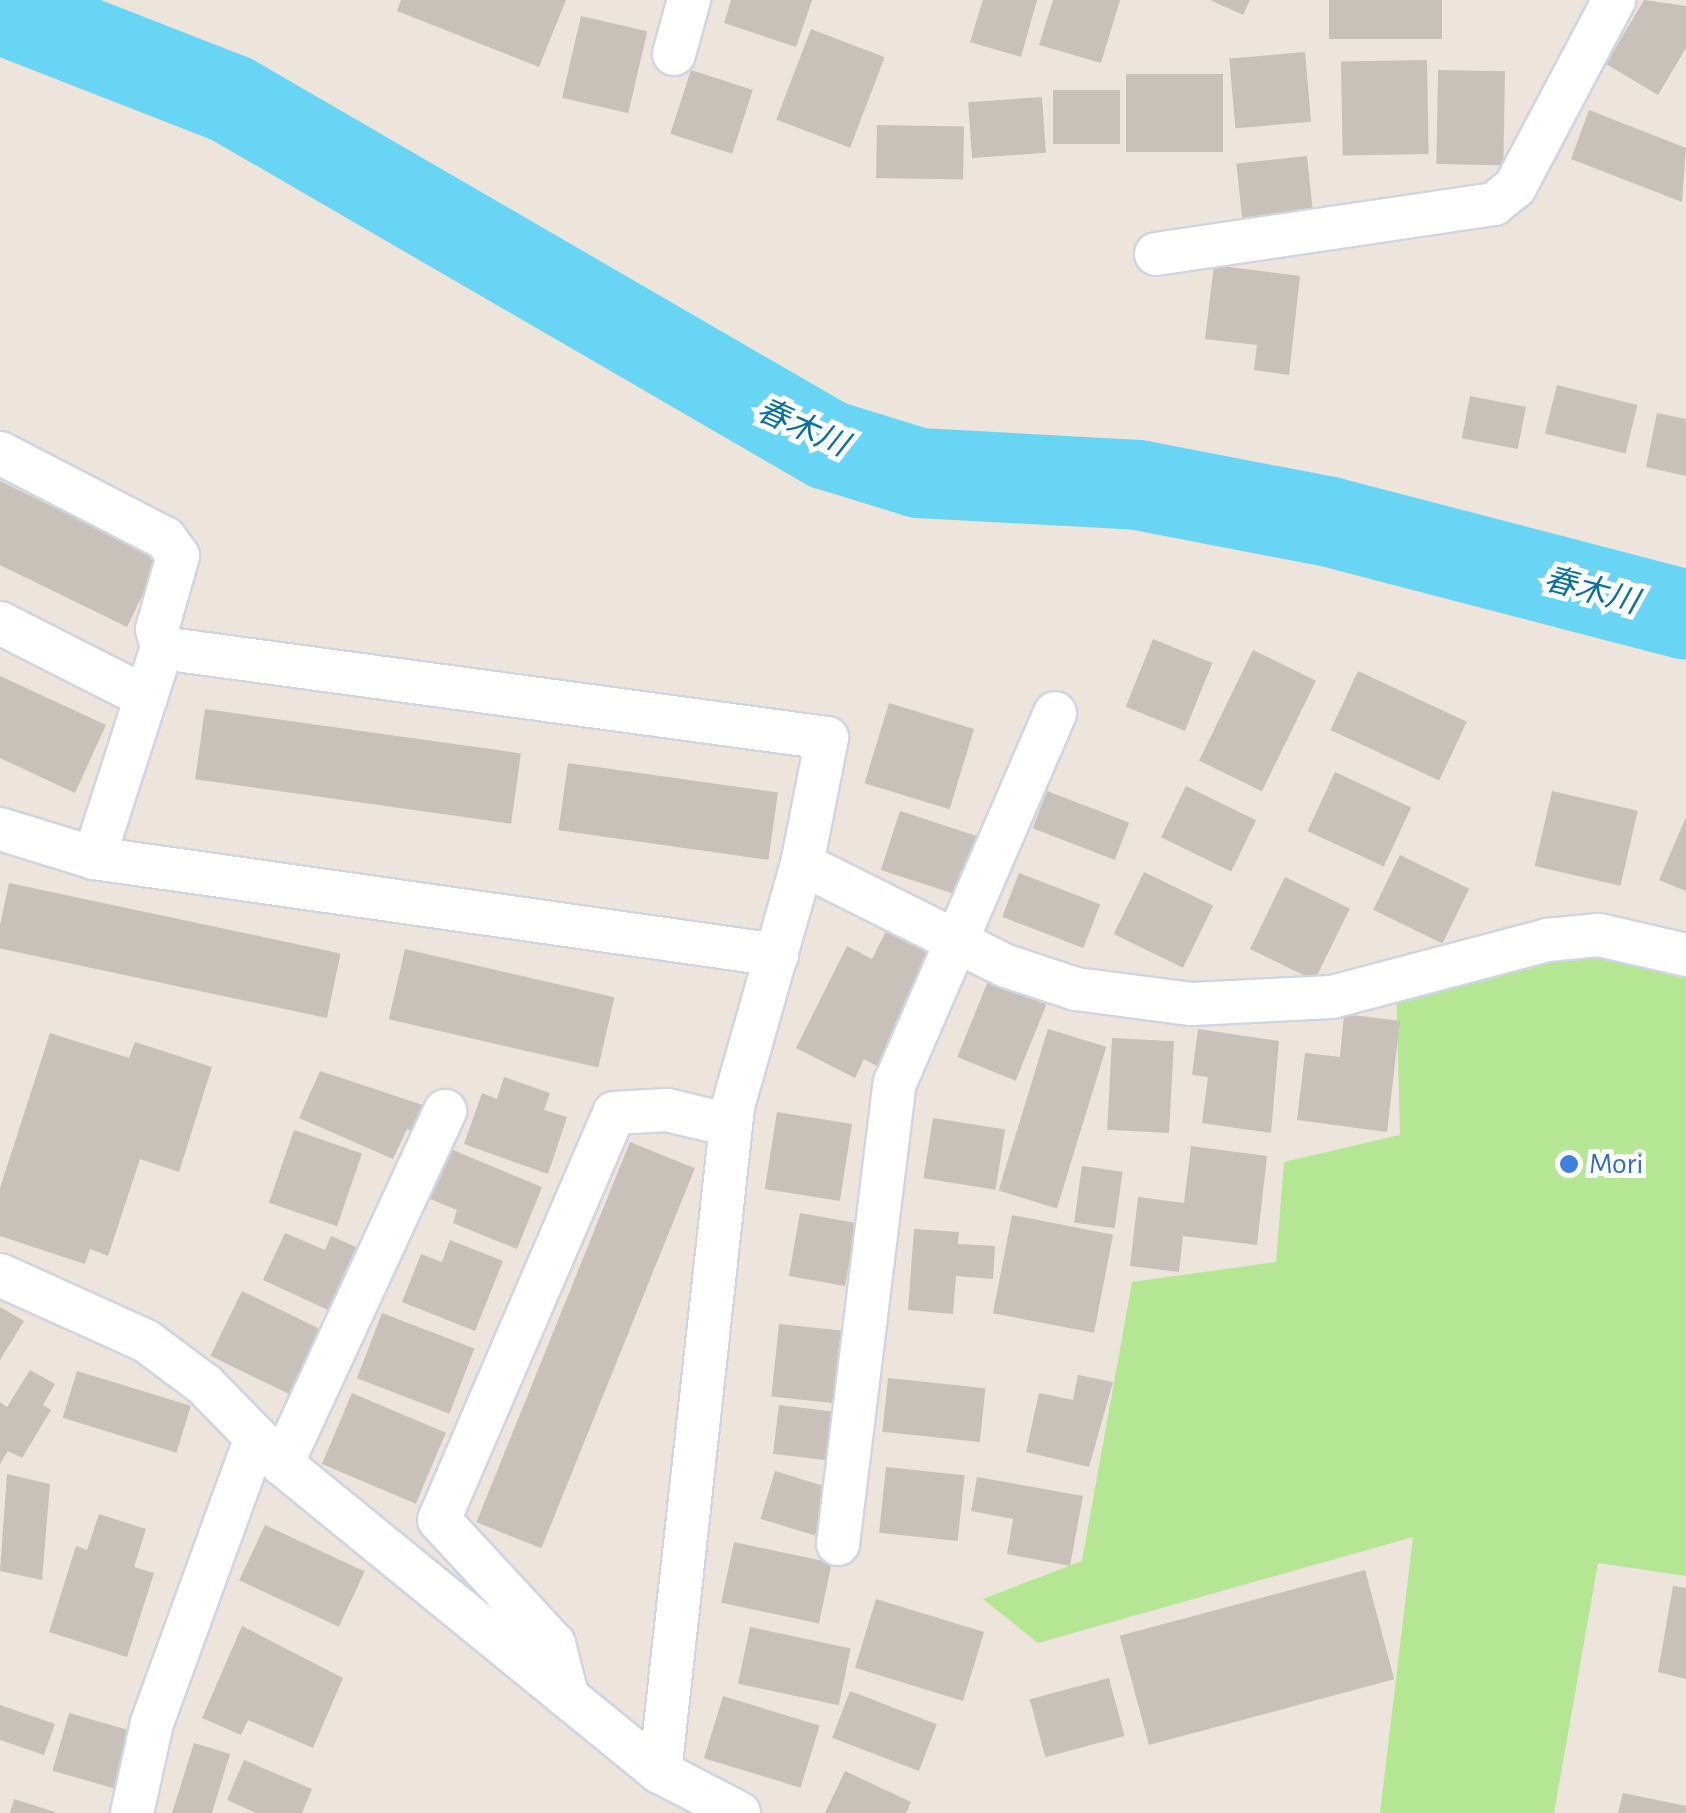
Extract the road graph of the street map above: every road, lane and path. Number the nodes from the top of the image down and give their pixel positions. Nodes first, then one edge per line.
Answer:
1 (690, 0) edge
2 (1614, 0) edge
3 (674, 54) dead end
4 (1156, 254) dead end
5 (0, 454) edge
6 (0, 622) edge
7 (162, 648) junction
8 (146, 697) junction
9 (1056, 713) dead end
10 (0, 829) edge
11 (94, 858) junction
12 (802, 864) junction
13 (959, 942) junction
14 (1686, 954) edge
15 (778, 955) junction
16 (445, 1111) dead end
17 (730, 1125) junction
18 (0, 1275) edge
19 (269, 1450) junction
20 (838, 1544) dead end
21 (567, 1696) junction
22 (660, 1772) junction
23 (132, 1813) edge
24 (740, 1813) edge

1 - 3 street
2 - 4 street
5 - 7 street
6 - 8 street
7 - 8 street
7 - 12 street
8 - 11 street
9 - 13 street
10 - 11 street
11 - 15 street
12 - 13 street
12 - 15 street
13 - 14 street
13 - 20 street
15 - 17 street
16 - 19 street
17 - 21 street
17 - 22 street
18 - 19 street
19 - 21 street
19 - 23 street
21 - 22 street
22 - 24 street

